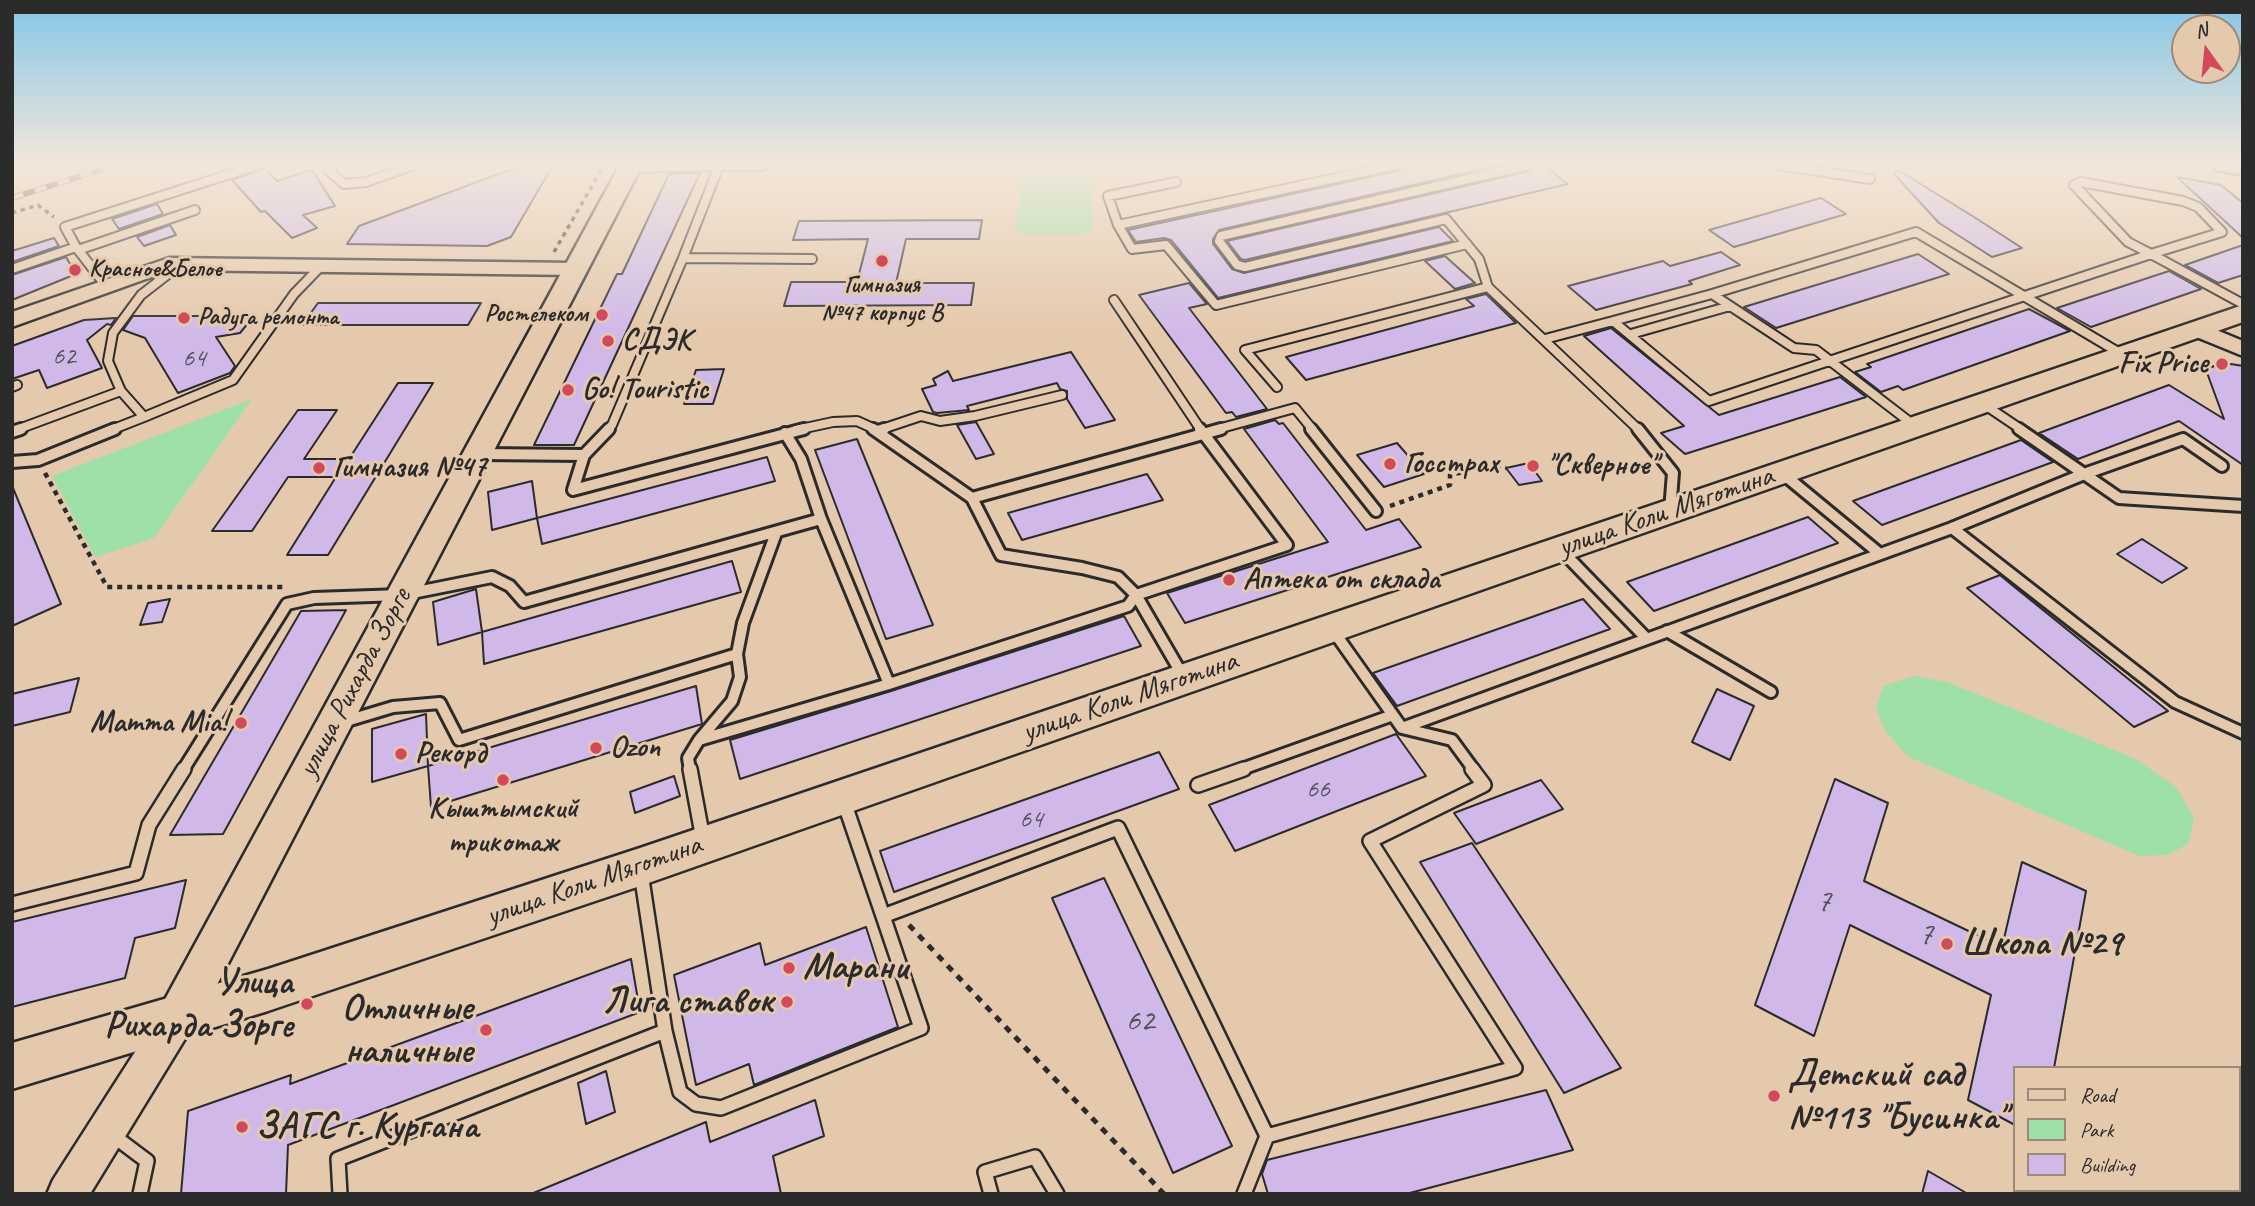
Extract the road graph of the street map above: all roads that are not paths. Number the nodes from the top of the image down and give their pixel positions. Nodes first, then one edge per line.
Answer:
1 (83, 221) edge
2 (161, 221) edge
3 (601, 221) edge
4 (698, 221) edge
5 (1117, 221) edge
6 (1135, 221) edge
7 (1285, 221) edge
8 (1436, 221) edge
9 (1448, 221) edge
10 (2108, 221) edge
11 (2212, 221) edge
12 (1118, 225) junction
13 (1467, 244) junction
14 (77, 249) junction
15 (2151, 254) junction
16 (683, 258) junction
17 (812, 259) dead end
18 (181, 264) junction
19 (1237, 264) junction
20 (322, 265) junction
21 (12, 269) edge
22 (576, 269) junction
23 (1248, 278) dead end
24 (106, 286) junction
25 (1488, 287) junction
26 (1712, 294) junction
27 (2026, 295) junction
28 (1114, 300) dead end
29 (2243, 304) edge
30 (1730, 306) junction
31 (2243, 313) edge
32 (12, 320) edge
33 (1613, 321) junction
34 (2197, 329) junction
35 (1631, 334) junction
36 (1545, 339) junction
37 (2243, 349) edge
38 (2123, 355) junction
39 (1829, 361) junction
40 (1277, 387) dead end
41 (121, 391) junction
42 (1062, 395) dead end
43 (1982, 403) junction
44 (145, 417) junction
45 (1915, 426) junction
46 (878, 431) junction
47 (12, 432) edge
48 (785, 433) junction
49 (1203, 433) junction
50 (477, 454) junction
51 (584, 455) junction
52 (12, 462) edge
53 (2222, 466) dead end
54 (1781, 472) junction
55 (2084, 474) junction
56 (972, 498) junction
57 (2243, 506) edge
58 (1376, 510) road end
59 (1670, 511) junction
60 (821, 519) junction
61 (1952, 528) junction
62 (776, 533) junction
63 (1560, 549) junction
64 (1880, 554) junction
65 (402, 595) junction
66 (1136, 595) junction
67 (1332, 628) junction
68 (1667, 631) junction
69 (1647, 639) junction
70 (737, 654) junction
71 (1184, 679) junction
72 (889, 684) junction
73 (1771, 692) dead end
74 (1392, 715) junction
75 (333, 725) junction
76 (1402, 728) junction
77 (2243, 733) edge
78 (699, 740) junction
79 (1198, 785) dead end
80 (842, 796) junction
81 (704, 844) junction
82 (640, 867) junction
83 (12, 904) edge
84 (889, 913) junction
85 (178, 1017) junction
86 (666, 1031) junction
87 (12, 1066) edge
88 (106, 1130) junction
89 (1267, 1136) junction
90 (67, 1194) edge
91 (140, 1194) edge
92 (340, 1194) edge
93 (991, 1194) edge
94 (1057, 1194) edge
95 (1244, 1194) edge

1 - 14 lane
2 - 14 lane
3 - 22 main road, улица Рихарда Зорге
4 - 16 lane
5 - 12 lane
6 - 12 lane
7 - 19 lane
8 - 19 lane
9 - 13 lane
10 - 15 lane
11 - 15 lane
12 - 13 lane
13 - 25 lane
14 - 21 lane
14 - 24 lane
15 - 27 lane
15 - 29 lane
16 - 17 lane
16 - 51 lane
18 - 20 street
18 - 24 street
18 - 41 lane
19 - 23 lane
20 - 22 street
20 - 44 lane
22 - 50 main road, улица Рихарда Зорге
24 - 32 street
25 - 36 lane
25 - 40 lane
26 - 27 lane
26 - 30 lane
26 - 33 lane
27 - 38 lane
27 - 39 lane
28 - 49 lane
30 - 35 lane
30 - 39 lane
31 - 34 main road, улица Коли Мяготина
33 - 35 lane
33 - 36 lane
34 - 37 street
34 - 38 main road, улица Коли Мяготина
35 - 39 lane
36 - 59 lane
38 - 43 main road, улица Коли Мяготина
39 - 45 lane
41 - 44 lane
41 - 47 lane
42 - 46 lane
43 - 45 main road, улица Коли Мяготина
43 - 55 lane
44 - 52 lane
45 - 54 main road, улица Коли Мяготина
46 - 48 lane
46 - 56 lane
48 - 51 lane
48 - 60 lane
49 - 56 lane
49 - 58 lane
49 - 66 lane
50 - 51 lane
50 - 65 main road, улица Рихарда Зорге
53 - 55 lane
54 - 59 main road, улица Коли Мяготина
54 - 64 lane
55 - 57 lane
55 - 61 lane
56 - 66 lane
59 - 63 main road, улица Коли Мяготина
60 - 62 lane
60 - 72 lane
61 - 64 lane
61 - 77 lane
62 - 65 lane
62 - 70 lane
63 - 67 main road, улица Коли Мяготина
63 - 69 lane
64 - 68 lane
65 - 75 main road, улица Рихарда Зорге
65 - 83 lane
66 - 71 lane
66 - 72 lane
67 - 71 main road, улица Коли Мяготина
67 - 74 lane
68 - 69 lane
68 - 73 lane
69 - 76 lane
70 - 75 lane
70 - 78 lane
71 - 80 main road, улица Коли Мяготина
72 - 78 lane
74 - 76 lane
74 - 79 lane
75 - 85 main road, улица Рихарда Зорге
76 - 89 lane
78 - 81 lane
80 - 81 main road, улица Коли Мяготина
80 - 84 lane
81 - 82 main road, улица Коли Мяготина
82 - 85 main road, улица Коли Мяготина
82 - 86 lane
84 - 86 lane
84 - 89 lane
85 - 87 main road, улица Коли Мяготина
85 - 88 street, улица Рихарда Зорге
86 - 92 lane
88 - 90 street, улица Рихарда Зорге
88 - 91 lane
89 - 95 lane
93 - 94 lane

